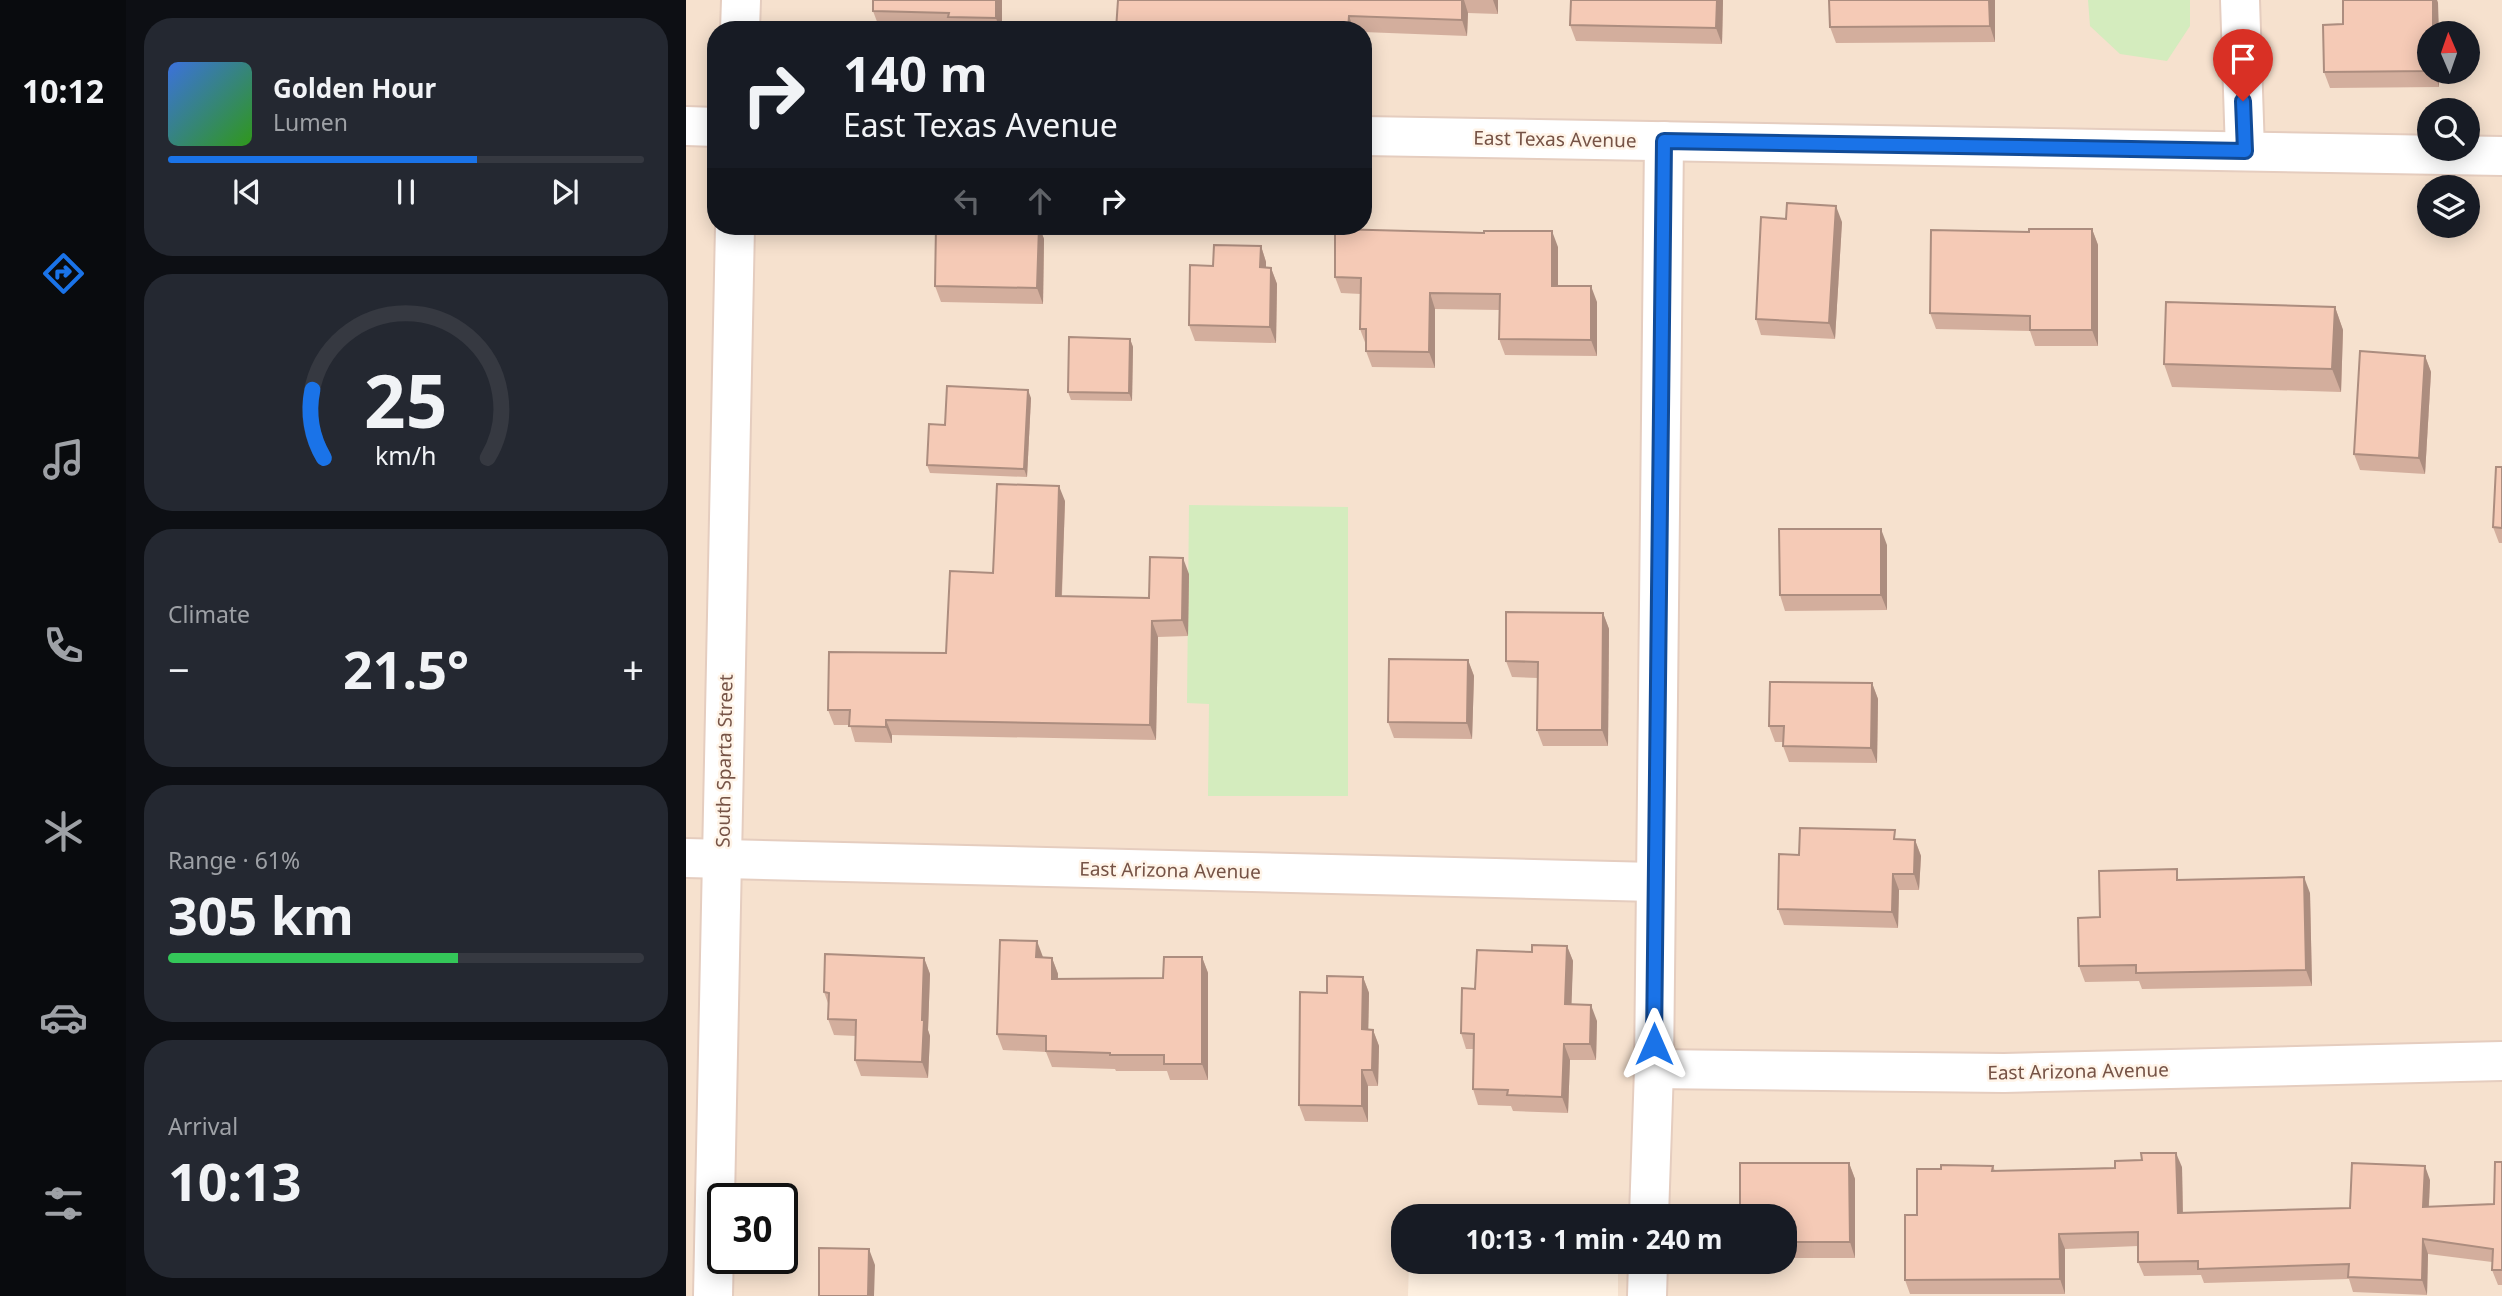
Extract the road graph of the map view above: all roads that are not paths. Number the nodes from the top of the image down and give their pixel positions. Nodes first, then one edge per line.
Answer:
1 (741, 0) edge
2 (2240, 0) edge
3 (740, 21) edge
4 (686, 126) edge
5 (707, 127) edge
6 (1372, 136) edge
7 (1664, 141) junction
8 (2245, 151) junction
9 (2502, 156) edge
10 (735, 235) edge
11 (704, 858) edge
12 (1654, 882) junction
13 (2502, 1061) edge
14 (1654, 1069) junction
15 (1649, 1204) edge
16 (1648, 1274) edge
17 (713, 1296) edge
18 (1647, 1296) edge

1 - 3 street
2 - 8 street
4 - 5 street
6 - 7 street, East Texas Avenue
7 - 8 street, East Texas Avenue
7 - 12 street
8 - 9 street, East Texas Avenue
10 - 11 street, South Sparta Street
11 - 12 street, East Arizona Avenue
11 - 17 street, South Sparta Street
12 - 14 street
13 - 14 street, East Arizona Avenue
14 - 15 street
16 - 18 street

